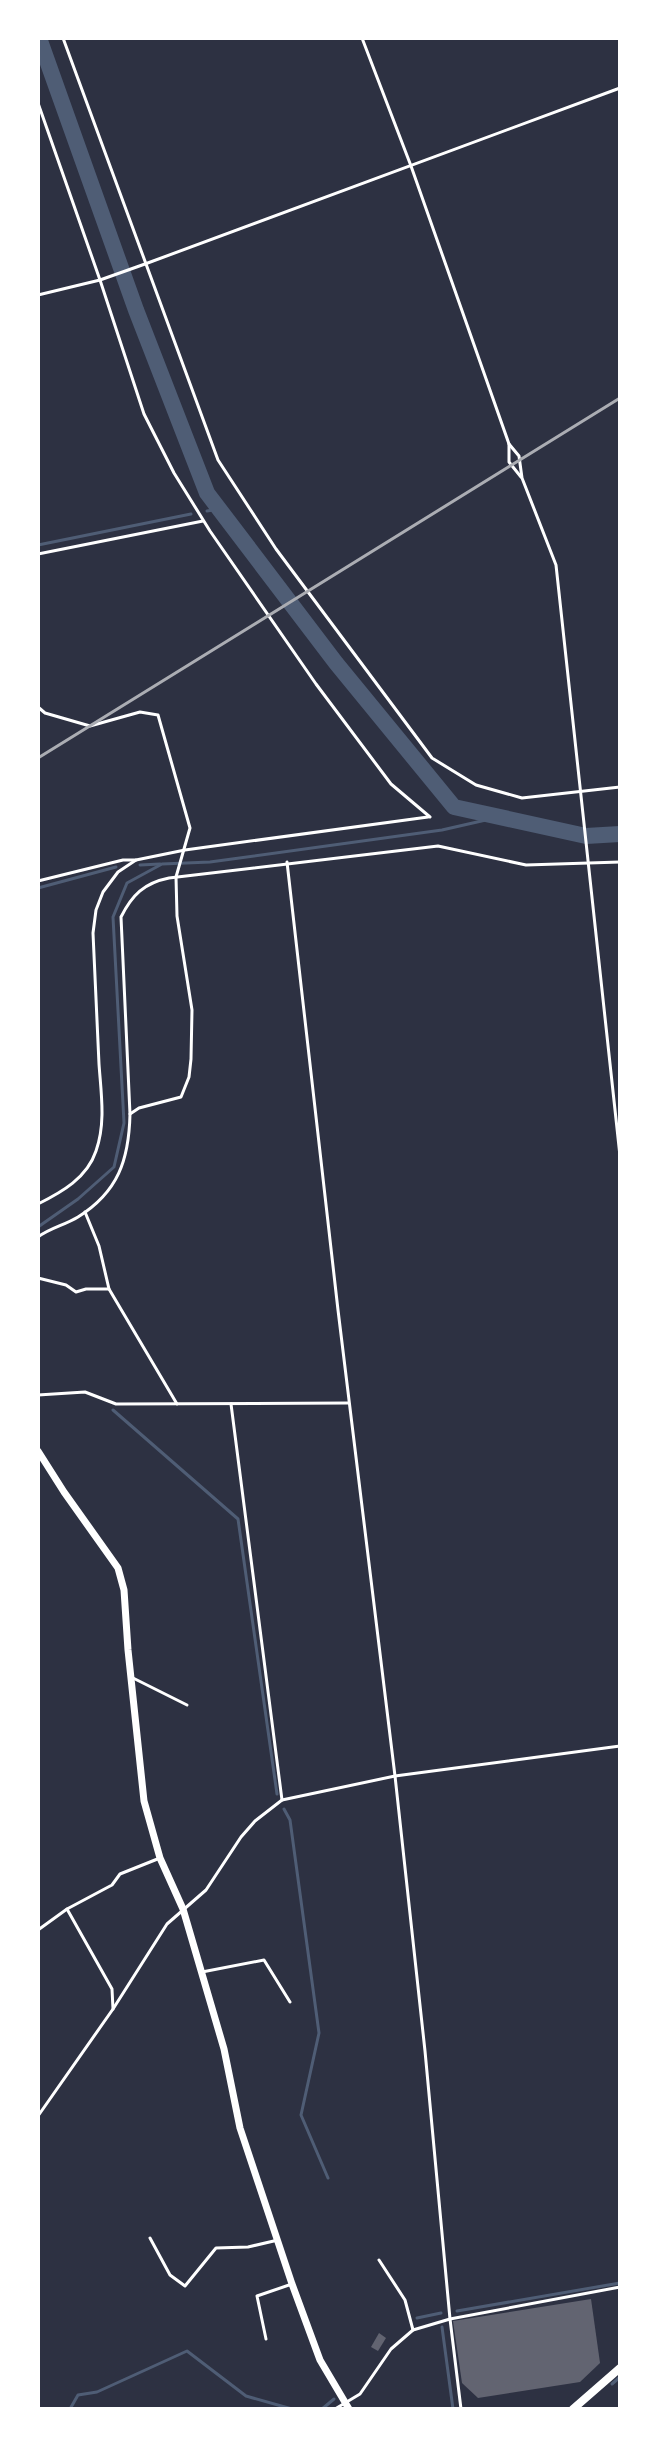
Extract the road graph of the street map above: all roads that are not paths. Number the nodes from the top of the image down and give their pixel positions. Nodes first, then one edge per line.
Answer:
1 (63, 38) edge
2 (362, 38) edge
3 (620, 88) edge
4 (38, 103) edge
5 (411, 166) junction
6 (145, 264) junction
7 (100, 280) junction
8 (38, 295) edge
9 (509, 444) junction
10 (522, 478) junction
11 (204, 521) junction
12 (38, 554) edge
13 (38, 707) edge
14 (620, 787) edge
15 (582, 791) junction
16 (185, 850) junction
17 (136, 860) junction
18 (287, 862) junction
19 (589, 862) junction
20 (620, 862) edge
21 (176, 877) junction
22 (38, 882) edge
23 (130, 1114) junction
24 (620, 1156) edge
25 (38, 1204) edge
26 (85, 1212) junction
27 (38, 1237) edge
28 (38, 1278) edge
29 (109, 1289) junction
30 (38, 1395) edge
31 (349, 1403) junction
32 (177, 1404) junction
33 (231, 1404) junction
34 (38, 1451) edge
35 (131, 1677) junction
36 (187, 1705) dead end
37 (620, 1746) edge
38 (395, 1776) junction
39 (282, 1800) junction
40 (160, 1858) junction
41 (67, 1909) junction
42 (183, 1909) junction
43 (38, 1930) edge
44 (202, 1972) junction
45 (290, 2002) dead end
46 (113, 2009) junction
47 (38, 2116) edge
48 (150, 2238) dead end
49 (278, 2240) junction
50 (379, 2260) dead end
51 (292, 2284) junction
52 (620, 2287) edge
53 (450, 2319) junction
54 (413, 2330) junction
55 (266, 2339) dead end
56 (620, 2368) edge
57 (348, 2406) edge
58 (335, 2409) edge
59 (461, 2409) edge
60 (573, 2409) edge

1 - 6 lane
2 - 5 lane
3 - 5 lane
4 - 7 lane
5 - 6 lane
5 - 9 lane
6 - 7 lane
6 - 15 lane
7 - 8 lane
7 - 11 lane
9 - 10 lane
9 - 10 lane
10 - 15 lane
11 - 12 lane
11 - 16 lane
13 - 16 lane
14 - 15 lane
15 - 19 lane
16 - 17 lane
16 - 21 lane
17 - 22 lane
17 - 25 lane
18 - 19 lane
18 - 21 lane
18 - 31 lane
19 - 20 lane
19 - 24 lane
21 - 23 lane
21 - 23 lane
23 - 26 lane
26 - 27 lane
26 - 29 lane
28 - 29 lane
29 - 32 lane
30 - 32 lane
31 - 33 lane
31 - 38 lane
32 - 33 lane
33 - 39 lane
34 - 35 street
35 - 36 lane
35 - 40 street
37 - 38 lane
38 - 39 lane
38 - 53 lane
39 - 42 lane
40 - 41 lane
40 - 42 street
41 - 43 lane
41 - 46 lane
42 - 44 street
42 - 46 lane
44 - 45 lane
44 - 49 street
46 - 47 lane
48 - 49 lane
49 - 51 street
50 - 54 lane
51 - 55 lane
51 - 57 street
52 - 53 lane
53 - 54 lane
53 - 59 lane
54 - 57 lane
56 - 60 main road
57 - 58 lane

